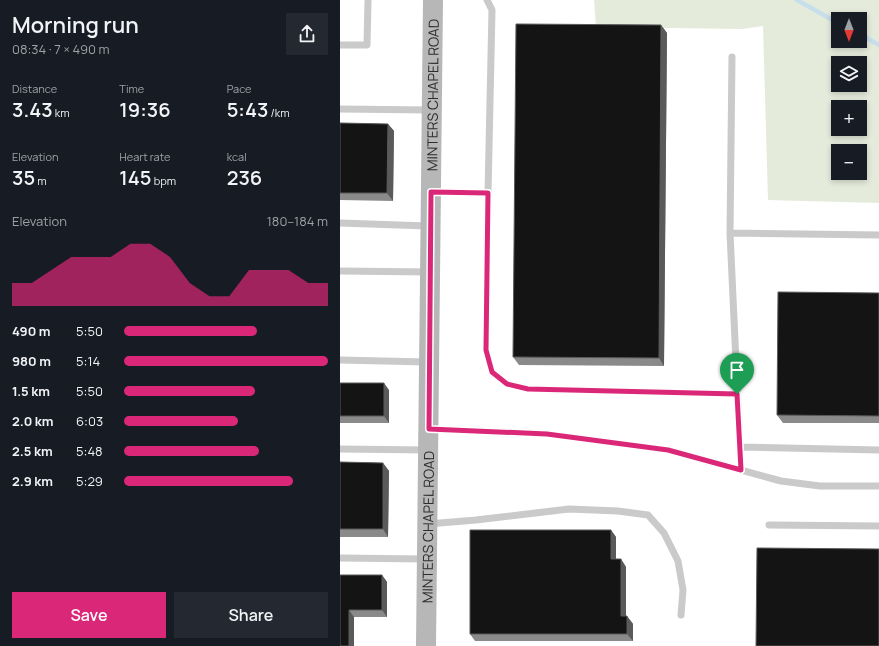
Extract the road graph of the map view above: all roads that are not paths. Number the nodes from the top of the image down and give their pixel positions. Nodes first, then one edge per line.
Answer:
1 (368, 0) edge
2 (433, 0) edge
3 (487, 0) edge
4 (340, 45) edge
5 (732, 57) dead end
6 (340, 109) edge
7 (432, 110) junction
8 (431, 192) junction
9 (488, 193) junction
10 (340, 223) edge
11 (431, 226) junction
12 (730, 233) junction
13 (879, 236) edge
14 (340, 271) edge
15 (430, 272) junction
16 (340, 360) edge
17 (429, 362) junction
18 (737, 394) junction
19 (429, 429) junction
20 (740, 447) junction
21 (340, 449) edge
22 (428, 450) junction
23 (879, 450) edge
24 (741, 470) junction
25 (879, 486) edge
26 (428, 524) junction
27 (770, 525) dead end
28 (879, 526) edge
29 (340, 558) edge
30 (427, 560) junction
31 (681, 615) dead end
32 (426, 646) edge

1 - 4 lane
2 - 7 street, MINTERS CHAPEL ROAD
3 - 9 lane
5 - 12 lane
6 - 7 lane
7 - 8 street, MINTERS CHAPEL ROAD
8 - 9 lane
8 - 11 street, MINTERS CHAPEL ROAD
9 - 18 lane
10 - 11 lane
11 - 15 street, MINTERS CHAPEL ROAD
12 - 13 lane
12 - 18 lane
14 - 15 lane
15 - 17 street, MINTERS CHAPEL ROAD
16 - 17 lane
17 - 19 street, MINTERS CHAPEL ROAD
18 - 20 lane
19 - 22 street, MINTERS CHAPEL ROAD
19 - 24 lane
20 - 23 lane
20 - 24 lane
21 - 22 lane
22 - 26 street, MINTERS CHAPEL ROAD
24 - 25 lane
26 - 30 street, MINTERS CHAPEL ROAD
26 - 31 lane
27 - 28 lane
29 - 30 lane
30 - 32 street, MINTERS CHAPEL ROAD

